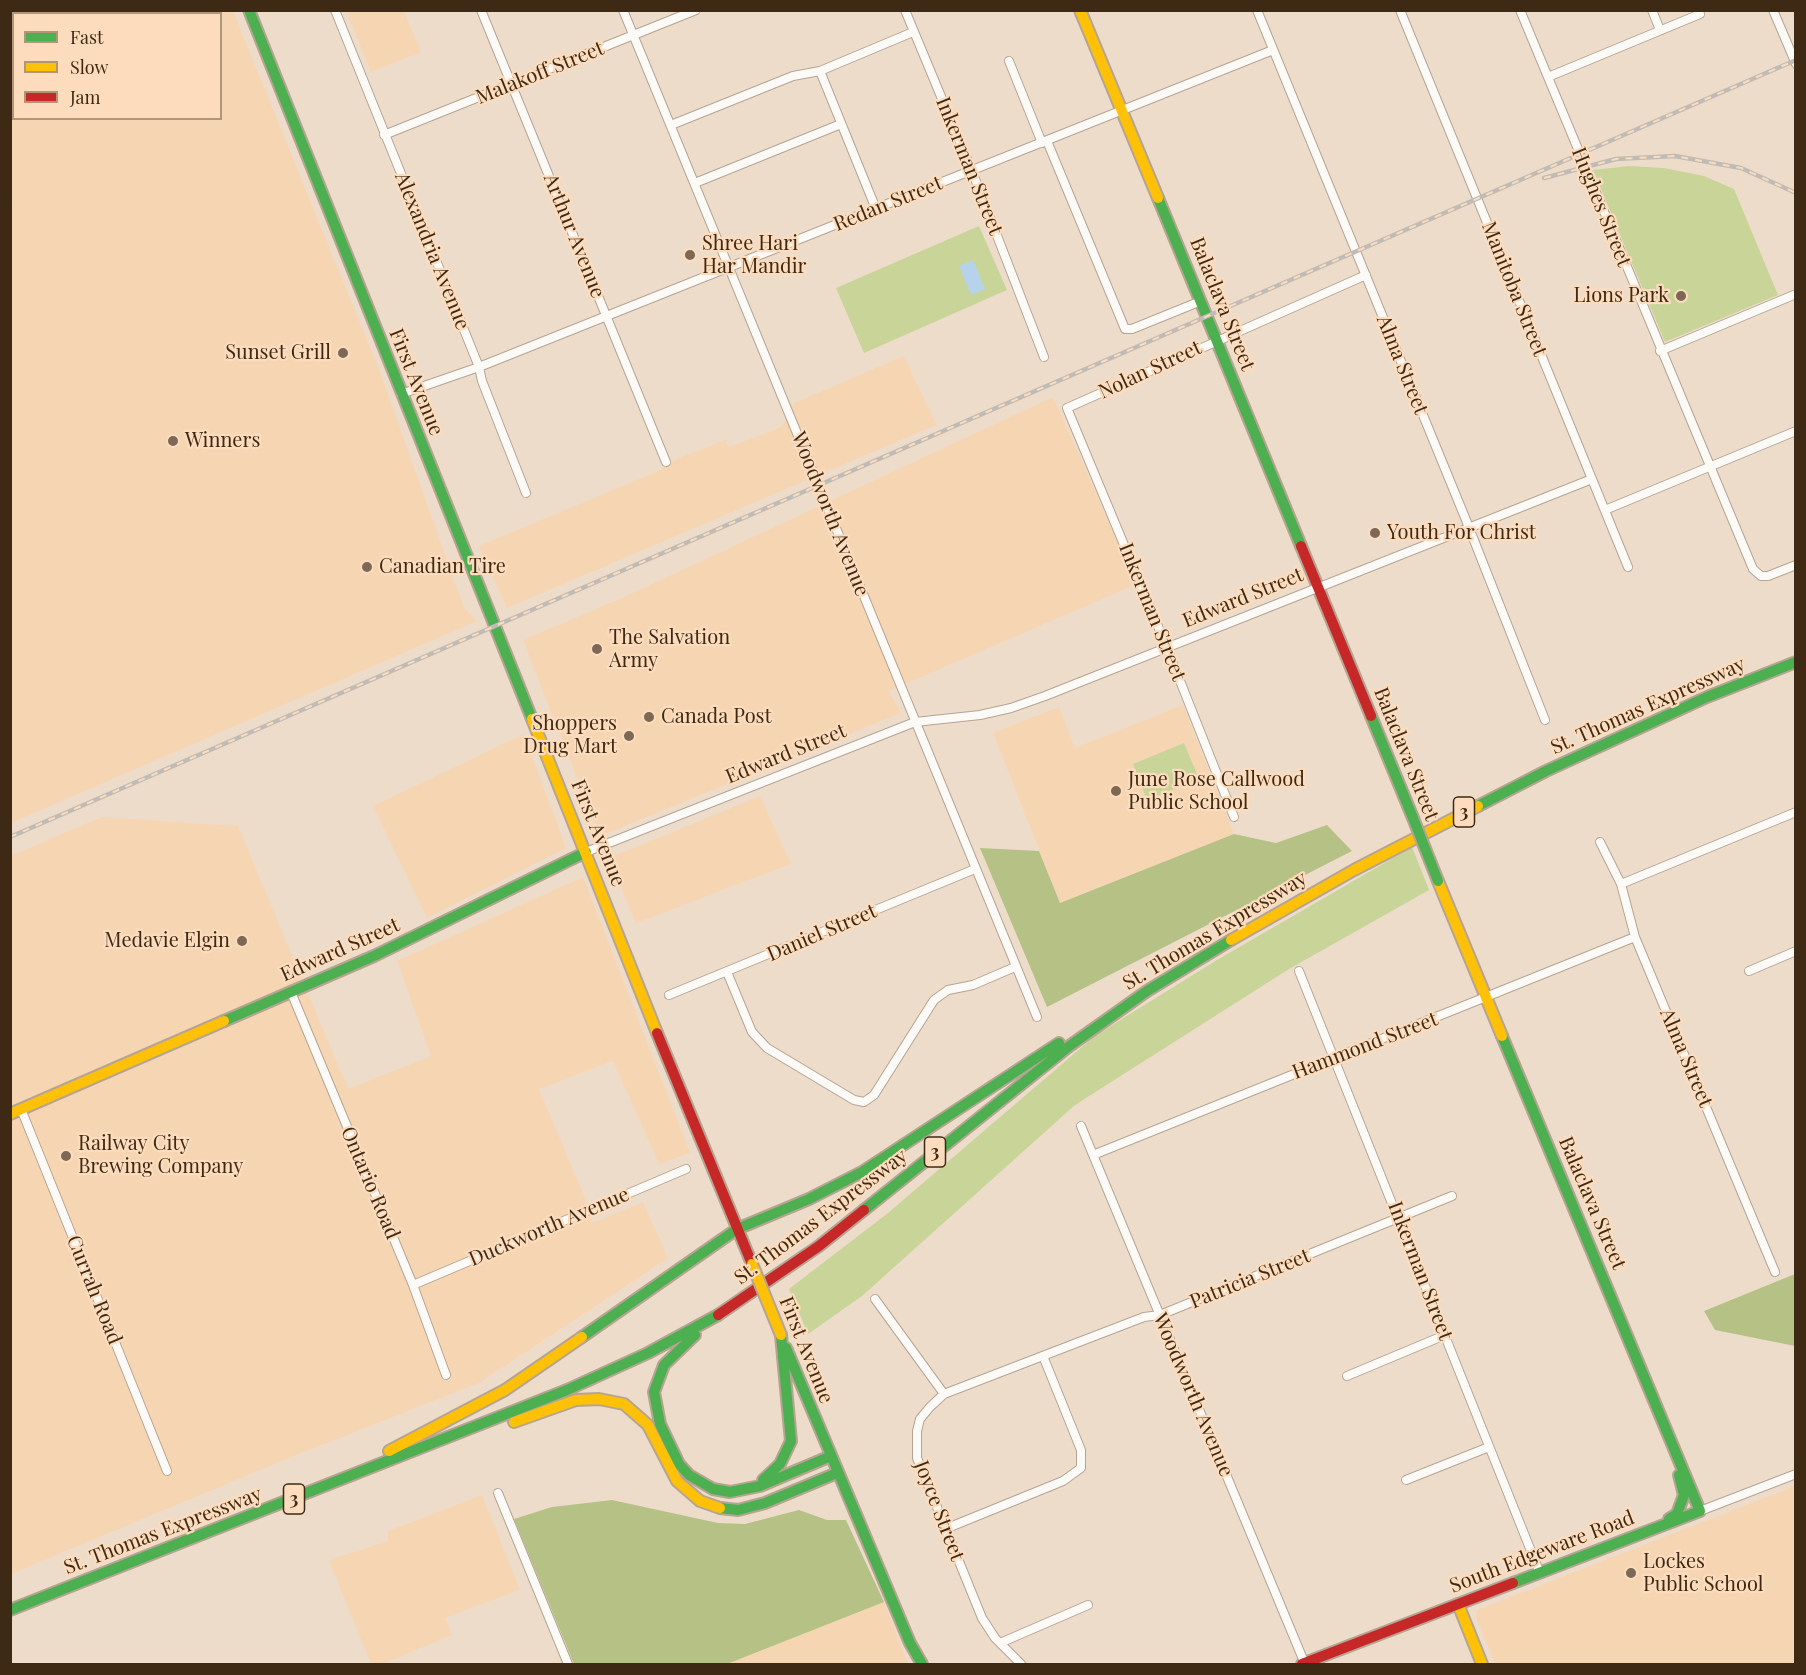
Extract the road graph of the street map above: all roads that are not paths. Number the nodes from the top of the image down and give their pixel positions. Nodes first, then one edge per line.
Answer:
1 (249, 10) edge
2 (335, 10) edge
3 (481, 10) edge
4 (623, 10) edge
5 (696, 10) edge
6 (905, 10) edge
7 (1080, 10) edge
8 (1257, 10) edge
9 (1400, 10) edge
10 (1520, 10) edge
11 (1652, 10) edge
12 (1773, 10) edge
13 (1700, 14) dead end
14 (1660, 30) junction
15 (913, 32) junction
16 (633, 35) junction
17 (1273, 50) junction
18 (1009, 61) dead end
19 (1796, 64) edge
20 (820, 71) junction
21 (1548, 77) junction
22 (512, 84) junction
23 (1122, 112) junction
24 (841, 124) junction
25 (671, 125) junction
26 (384, 135) junction
27 (1045, 142) junction
28 (972, 171) junction
29 (694, 183) junction
30 (876, 209) junction
31 (729, 268) junction
32 (1366, 275) junction
33 (1796, 294) edge
34 (1201, 301) junction
35 (606, 316) junction
36 (1216, 339) junction
37 (1660, 351) junction
38 (1044, 357) dead end
39 (479, 367) junction
40 (401, 394) junction
41 (1067, 408) joint
42 (1796, 431) edge
43 (666, 462) dead end
44 (1709, 467) junction
45 (1593, 479) junction
46 (526, 492) dead end
47 (1605, 510) junction
48 (1469, 528) junction
49 (1796, 565) edge
50 (1628, 567) dead end
51 (1318, 588) junction
52 (1167, 648) junction
53 (1796, 662) edge
54 (1545, 720) dead end
55 (915, 722) junction
56 (1796, 812) edge
57 (1234, 817) dead end
58 (1600, 842) dead end
59 (586, 852) junction
60 (975, 869) junction
61 (1621, 884) junction
62 (1635, 937) junction
63 (1796, 951) edge
64 (1015, 967) junction
65 (1299, 971) dead end
66 (1749, 971) dead end
67 (727, 972) junction
68 (1147, 991) junction
69 (291, 992) junction
70 (669, 995) dead end
71 (1487, 998) junction
72 (1037, 1017) dead end
73 (1334, 1058) junction
74 (16, 1111) edge
75 (1081, 1126) dead end
76 (1094, 1155) junction
77 (686, 1169) dead end
78 (1452, 1196) dead end
79 (1399, 1217) junction
80 (737, 1229) junction
81 (1775, 1272) dead end
82 (413, 1285) junction
83 (875, 1299) dead end
84 (723, 1313) junction
85 (1160, 1315) junction
86 (781, 1335) junction
87 (1445, 1335) junction
88 (1043, 1356) junction
89 (446, 1375) dead end
90 (1347, 1376) dead end
91 (944, 1394) junction
92 (1670, 1437) junction
93 (1489, 1447) junction
94 (405, 1455) junction
95 (831, 1456) junction
96 (166, 1471) dead end
97 (837, 1473) junction
98 (1796, 1474) edge
99 (1406, 1479) dead end
100 (738, 1491) junction
101 (498, 1493) dead end
102 (1700, 1511) junction
103 (945, 1529) junction
104 (1647, 1531) junction
105 (184, 1543) junction
106 (1539, 1571) junction
107 (1458, 1604) junction
108 (1088, 1605) dead end
109 (10, 1610) edge
110 (1000, 1643) junction
111 (1304, 1664) edge
112 (568, 1665) edge
113 (922, 1665) edge
114 (1021, 1665) edge
115 (1482, 1665) edge

1 - 40 main road, First Avenue
2 - 26 street, Alexandria Avenue
3 - 22 street, Arthur Avenue
4 - 16 street, Woodworth Avenue
5 - 16 street, Malakoff Street
6 - 15 street, Inkerman Street
7 - 23 main road, Balaclava Street
8 - 17 street, Alma Street
9 - 45 street, Manitoba Street
10 - 21 street, Hughes Street
11 - 14 street
12 - 19 street
13 - 14 street
14 - 21 street
15 - 20 street
15 - 28 street, Inkerman Street
16 - 22 street, Malakoff Street
16 - 25 street, Woodworth Avenue
17 - 23 street, Redan Street
17 - 32 street, Alma Street
18 - 27 street
20 - 24 street
20 - 25 street
21 - 37 street, Hughes Street
22 - 26 street, Malakoff Street
22 - 35 street, Arthur Avenue
23 - 27 street, Redan Street
23 - 34 main road, Balaclava Street
24 - 29 street
24 - 30 street
25 - 29 street, Woodworth Avenue
26 - 39 street, Alexandria Avenue
27 - 28 street, Redan Street
27 - 34 street
28 - 30 street, Redan Street
28 - 38 street, Inkerman Street
29 - 31 street, Woodworth Avenue
30 - 31 street, Redan Street
31 - 35 street, Redan Street
31 - 55 street, Woodworth Avenue
32 - 36 street, Nolan Street
32 - 48 street, Alma Street
33 - 37 street
34 - 36 main road, Balaclava Street
35 - 39 street, Redan Street
35 - 43 street, Arthur Avenue
36 - 41 street, Nolan Street
36 - 51 main road, Balaclava Street
37 - 44 street, Hughes Street
39 - 40 street, Redan Street
39 - 46 street, Alexandria Avenue
40 - 59 main road, First Avenue
41 - 52 street, Inkerman Street
42 - 44 street
44 - 47 street
44 - 49 street, Hughes Street
45 - 47 street, Manitoba Street
45 - 48 street, Edward Street
47 - 50 street, Manitoba Street
48 - 51 street, Edward Street
48 - 54 street, Alma Street
51 - 52 street, Edward Street
51 - 71 main road, Balaclava Street, bridge
52 - 55 street, Edward Street
52 - 57 street, Inkerman Street
53 - 68 main road, St. Thomas Expressway / 3
55 - 59 street, Edward Street
55 - 60 street, Woodworth Avenue
56 - 61 street
58 - 61 street, Alma Street
59 - 69 main road, Edward Street
59 - 80 main road, First Avenue
60 - 64 street, Woodworth Avenue
60 - 67 street, Daniel Street
61 - 62 street, Alma Street
62 - 71 street, Hammond Street
62 - 81 street, Alma Street
63 - 66 street
64 - 67 street
64 - 72 street, Woodworth Avenue
65 - 73 street, Inkerman Street
67 - 70 street, Daniel Street
68 - 80 main road
68 - 84 main road, St. Thomas Expressway / 3
69 - 74 main road, Edward Street
69 - 82 street, Ontario Road
71 - 73 street, Hammond Street
71 - 92 main road, Balaclava Street
73 - 76 street, Hammond Street
73 - 79 street, Inkerman Street
74 - 96 street, Currah Road
75 - 76 street, Woodworth Avenue
76 - 85 street, Woodworth Avenue
77 - 82 street, Duckworth Avenue
78 - 79 street, Patricia Street
79 - 85 street, Patricia Street
79 - 87 street, Inkerman Street
80 - 86 main road, First Avenue, bridge
80 - 105 main road
82 - 89 street, Ontario Road
83 - 91 street
84 - 94 main road, St. Thomas Expressway / 3
84 - 100 main road
85 - 88 street, Patricia Street
85 - 111 street, Woodworth Avenue
86 - 95 main road, First Avenue
86 - 100 main road
87 - 90 street
87 - 93 street, Inkerman Street
88 - 91 street, Patricia Street
88 - 103 street
91 - 103 street, Joyce Street
92 - 102 main road, Balaclava Street
92 - 104 main road
93 - 99 street
93 - 106 street, Inkerman Street
94 - 97 main road
94 - 105 main road, St. Thomas Expressway / 3
95 - 97 main road, First Avenue
95 - 100 main road
97 - 113 main road, First Avenue
98 - 102 street, South Edgeware Road
101 - 112 street
102 - 104 main road, South Edgeware Road
103 - 110 street, Joyce Street
104 - 106 main road, South Edgeware Road
105 - 109 main road, St. Thomas Expressway / 3
106 - 107 main road, South Edgeware Road
107 - 111 main road, South Edgeware Road
107 - 115 main road
108 - 110 street
110 - 114 street, Joyce Street

